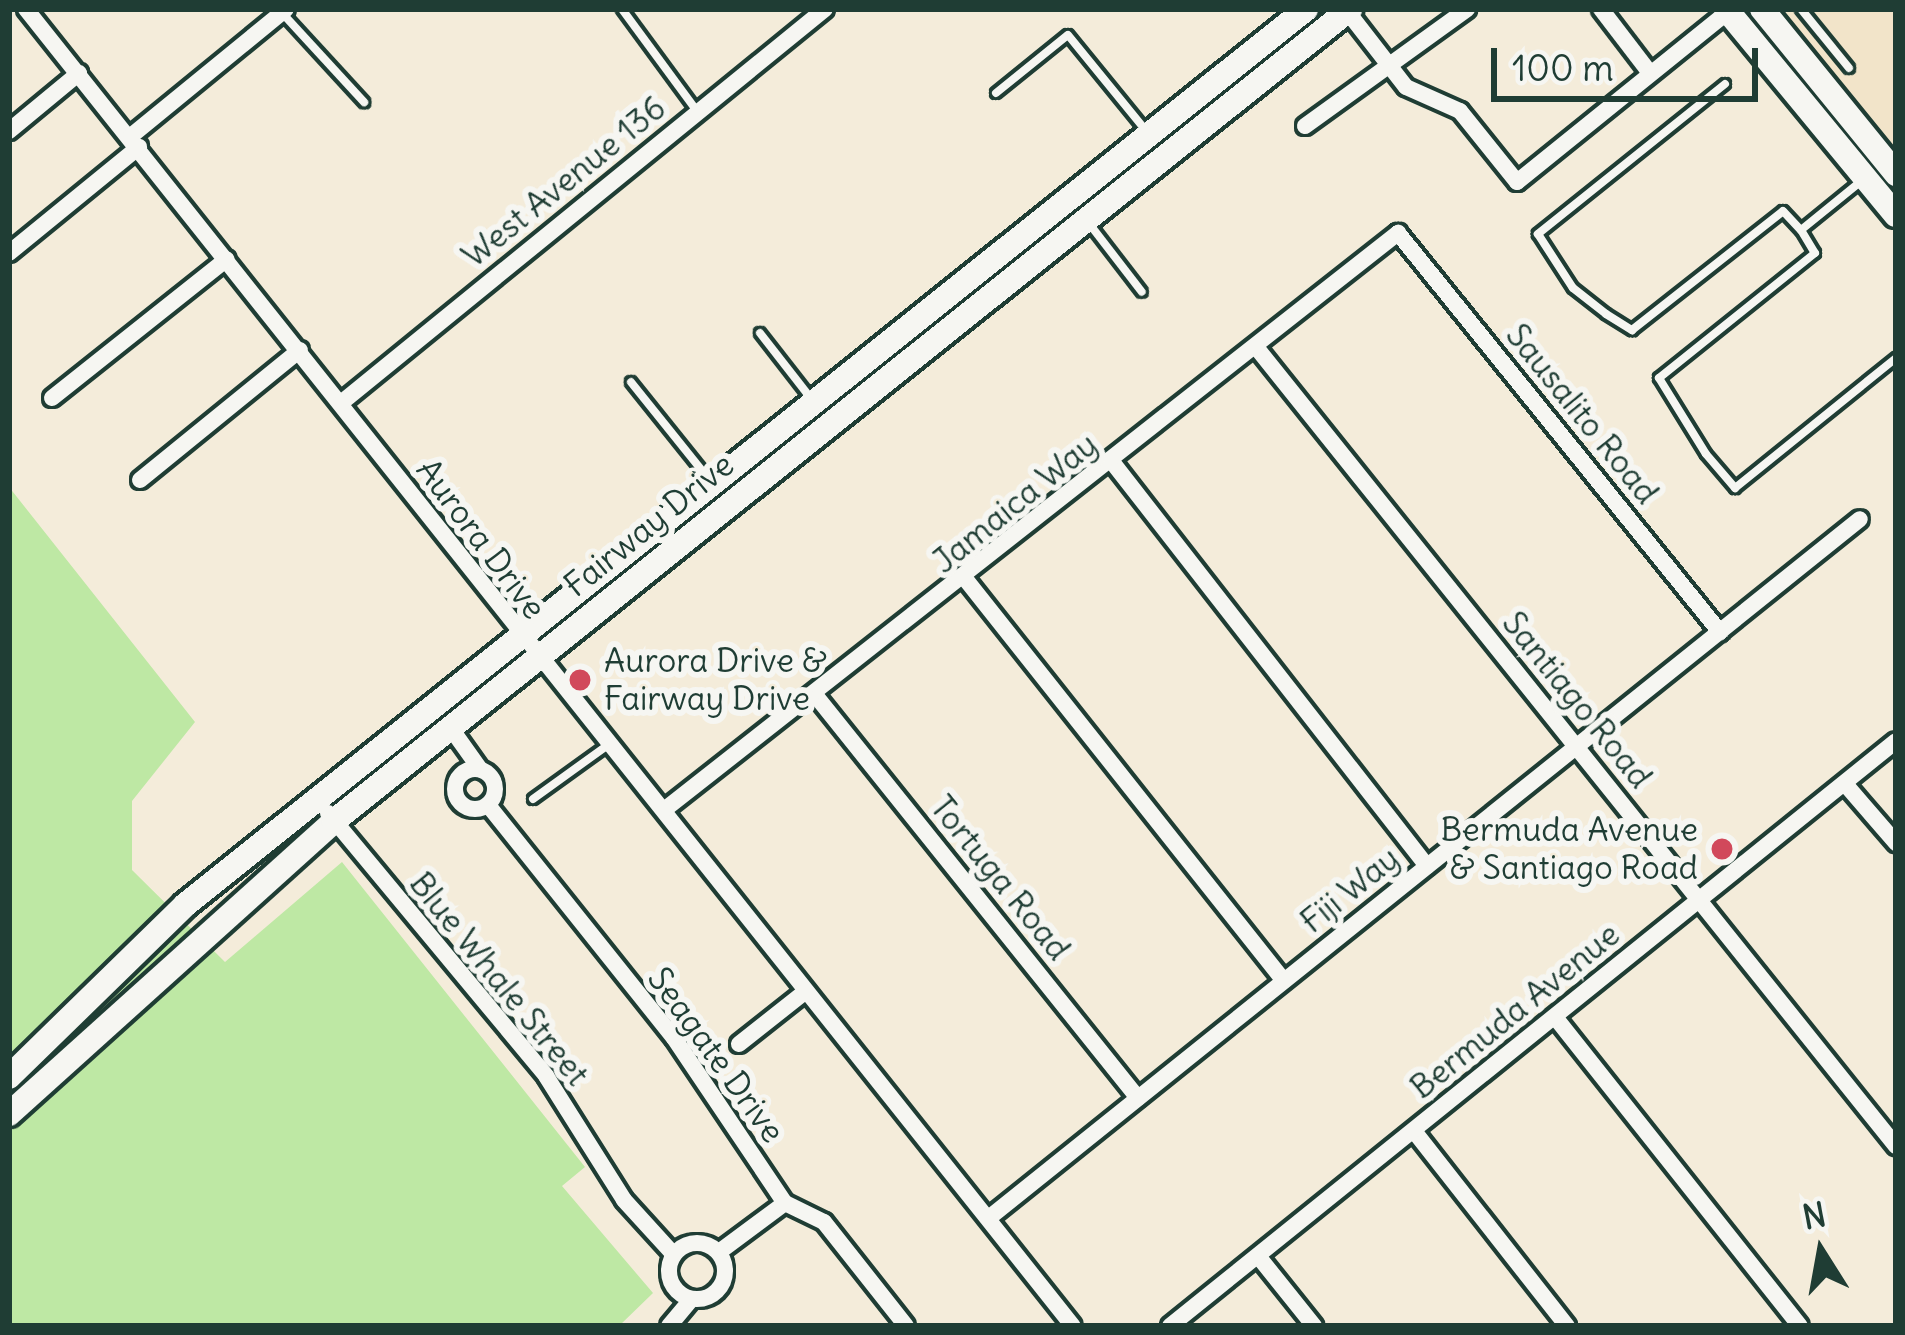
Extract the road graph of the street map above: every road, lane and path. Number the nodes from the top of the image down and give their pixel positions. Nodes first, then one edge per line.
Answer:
1 (26, 9) edge
2 (622, 9) edge
3 (825, 9) edge
4 (1306, 9) edge
5 (1467, 9) edge
6 (1601, 9) edge
7 (1762, 9) edge
8 (1801, 9) edge
9 (1347, 10) edge
10 (1727, 10) edge
11 (284, 11) edge
12 (1392, 68) junction
13 (1849, 68) dead end
14 (1650, 73) junction
15 (79, 74) junction
16 (1725, 85) dead end
17 (1826, 87) junction
18 (996, 93) dead end
19 (1801, 97) junction
20 (364, 101) dead end
21 (698, 112) junction
22 (1305, 126) dead end
23 (9, 131) edge
24 (1149, 134) junction
25 (135, 142) junction
26 (1896, 174) edge
27 (1866, 178) junction
28 (1896, 215) edge
29 (1086, 219) junction
30 (1801, 230) junction
31 (1397, 232) joint
32 (9, 253) edge
33 (227, 259) junction
34 (1142, 292) dead end
35 (760, 333) dead end
36 (1256, 347) junction
37 (300, 350) junction
38 (1896, 358) edge
39 (866, 362) junction
40 (631, 382) dead end
41 (881, 382) junction
42 (52, 398) dead end
43 (814, 402) junction
44 (341, 403) junction
45 (1113, 463) junction
46 (140, 480) dead end
47 (712, 483) junction
48 (1860, 520) dead end
49 (967, 580) junction
50 (1720, 632) junction
51 (527, 648) junction
52 (816, 696) junction
53 (450, 727) junction
54 (1896, 741) edge
55 (609, 744) junction
56 (1576, 747) junction
57 (481, 769) junction
58 (1846, 785) junction
59 (533, 799) dead end
60 (488, 805) junction
61 (664, 810) junction
62 (326, 811) junction
63 (1896, 843) edge
64 (1427, 866) junction
65 (1701, 901) junction
66 (1284, 982) junction
67 (806, 991) junction
68 (1556, 1017) junction
69 (739, 1044) dead end
70 (9, 1077) edge
71 (1138, 1098) junction
72 (9, 1114) edge
73 (1414, 1131) junction
74 (1896, 1146) edge
75 (785, 1203) junction
76 (990, 1217) junction
77 (719, 1252) junction
78 (674, 1255) junction
79 (1258, 1256) junction
80 (691, 1300) junction
81 (669, 1326) edge
82 (906, 1326) edge
83 (1073, 1326) edge
84 (1170, 1326) edge
85 (1314, 1326) edge
86 (1567, 1326) edge
87 (1800, 1326) edge

1 - 15 street, Aurora Drive
2 - 21 lane
3 - 21 street, West Avenue 136
4 - 24 street, Fairway Drive
5 - 12 street
6 - 14 street
7 - 17 street
8 - 13 lane
9 - 12 street
9 - 29 street, Fairway Drive
10 - 14 street
10 - 19 street
11 - 20 lane
11 - 25 street
12 - 14 street
12 - 22 street
15 - 23 street
15 - 25 street, Aurora Drive
16 - 30 lane
17 - 19 lane
17 - 26 street
18 - 24 lane
19 - 27 street
21 - 44 street, West Avenue 136
24 - 39 street, Fairway Drive
25 - 32 street
25 - 33 street, Aurora Drive
27 - 28 street
27 - 30 lane
29 - 34 lane
29 - 41 street, Fairway Drive
30 - 38 lane
31 - 36 street, Jamaica Way
31 - 50 street, Sausalito Road
33 - 37 street, Aurora Drive
33 - 42 street
35 - 43 lane
36 - 45 street, Jamaica Way
36 - 56 street, Santiago Road
37 - 44 street, Aurora Drive
37 - 46 street
39 - 41 street
39 - 43 street, Fairway Drive
40 - 47 lane
41 - 51 street, Fairway Drive
43 - 47 street, Fairway Drive
44 - 51 street, Aurora Drive
45 - 49 street, Jamaica Way
45 - 64 street
47 - 51 street, Fairway Drive
48 - 50 street, Fiji Way
49 - 52 street, Jamaica Way
49 - 66 street
50 - 56 street, Fiji Way
51 - 53 street, Fairway Drive
51 - 55 street, Aurora Drive
51 - 62 street, Fairway Drive
52 - 61 street, Jamaica Way
52 - 71 street, Tortuga Road
53 - 57 street, Seagate Drive
53 - 62 street, Fairway Drive
54 - 58 street, Bermuda Avenue
55 - 59 lane
55 - 61 street, Aurora Drive
56 - 64 street, Fiji Way
56 - 65 street, Santiago Road
57 - 60 street, Seagate Drive
57 - 60 street, Seagate Drive
58 - 63 street
58 - 65 street, Bermuda Avenue
60 - 75 street, Seagate Drive
61 - 67 street, Aurora Drive
62 - 70 street, Fairway Drive
62 - 72 street, Fairway Drive
62 - 78 street, Blue Whale Street
64 - 66 street, Fiji Way
65 - 68 street, Bermuda Avenue
65 - 74 street, Santiago Road
66 - 71 street, Fiji Way
67 - 69 street
67 - 76 street, Aurora Drive
68 - 73 street, Bermuda Avenue
68 - 87 street
71 - 76 street, Fiji Way
73 - 79 street, Bermuda Avenue
73 - 86 street
75 - 77 street
75 - 82 street, Seagate Drive
76 - 83 street, Aurora Drive
77 - 78 street
77 - 80 street
78 - 80 street
79 - 84 street, Bermuda Avenue
79 - 85 street
80 - 81 street

